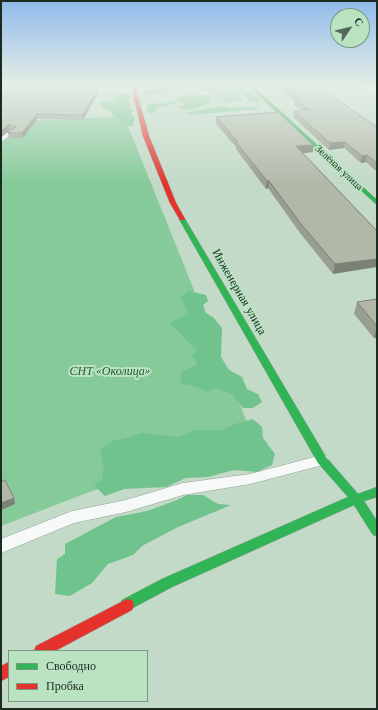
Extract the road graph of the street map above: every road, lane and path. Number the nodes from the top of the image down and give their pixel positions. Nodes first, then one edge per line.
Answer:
1 (143, 117) edge
2 (284, 117) edge
3 (12, 132) edge
4 (1, 140) edge
5 (377, 203) edge
6 (322, 460) junction
7 (377, 492) edge
8 (356, 499) junction
9 (377, 531) edge
10 (1, 546) edge
11 (43, 650) edge

1 - 6 street, Инженерная улица
2 - 5 street, Зелёная улица
3 - 4 lane
6 - 8 street, Инженерная улица
6 - 10 lane
7 - 8 street
8 - 9 street, Инженерная улица
8 - 11 street

